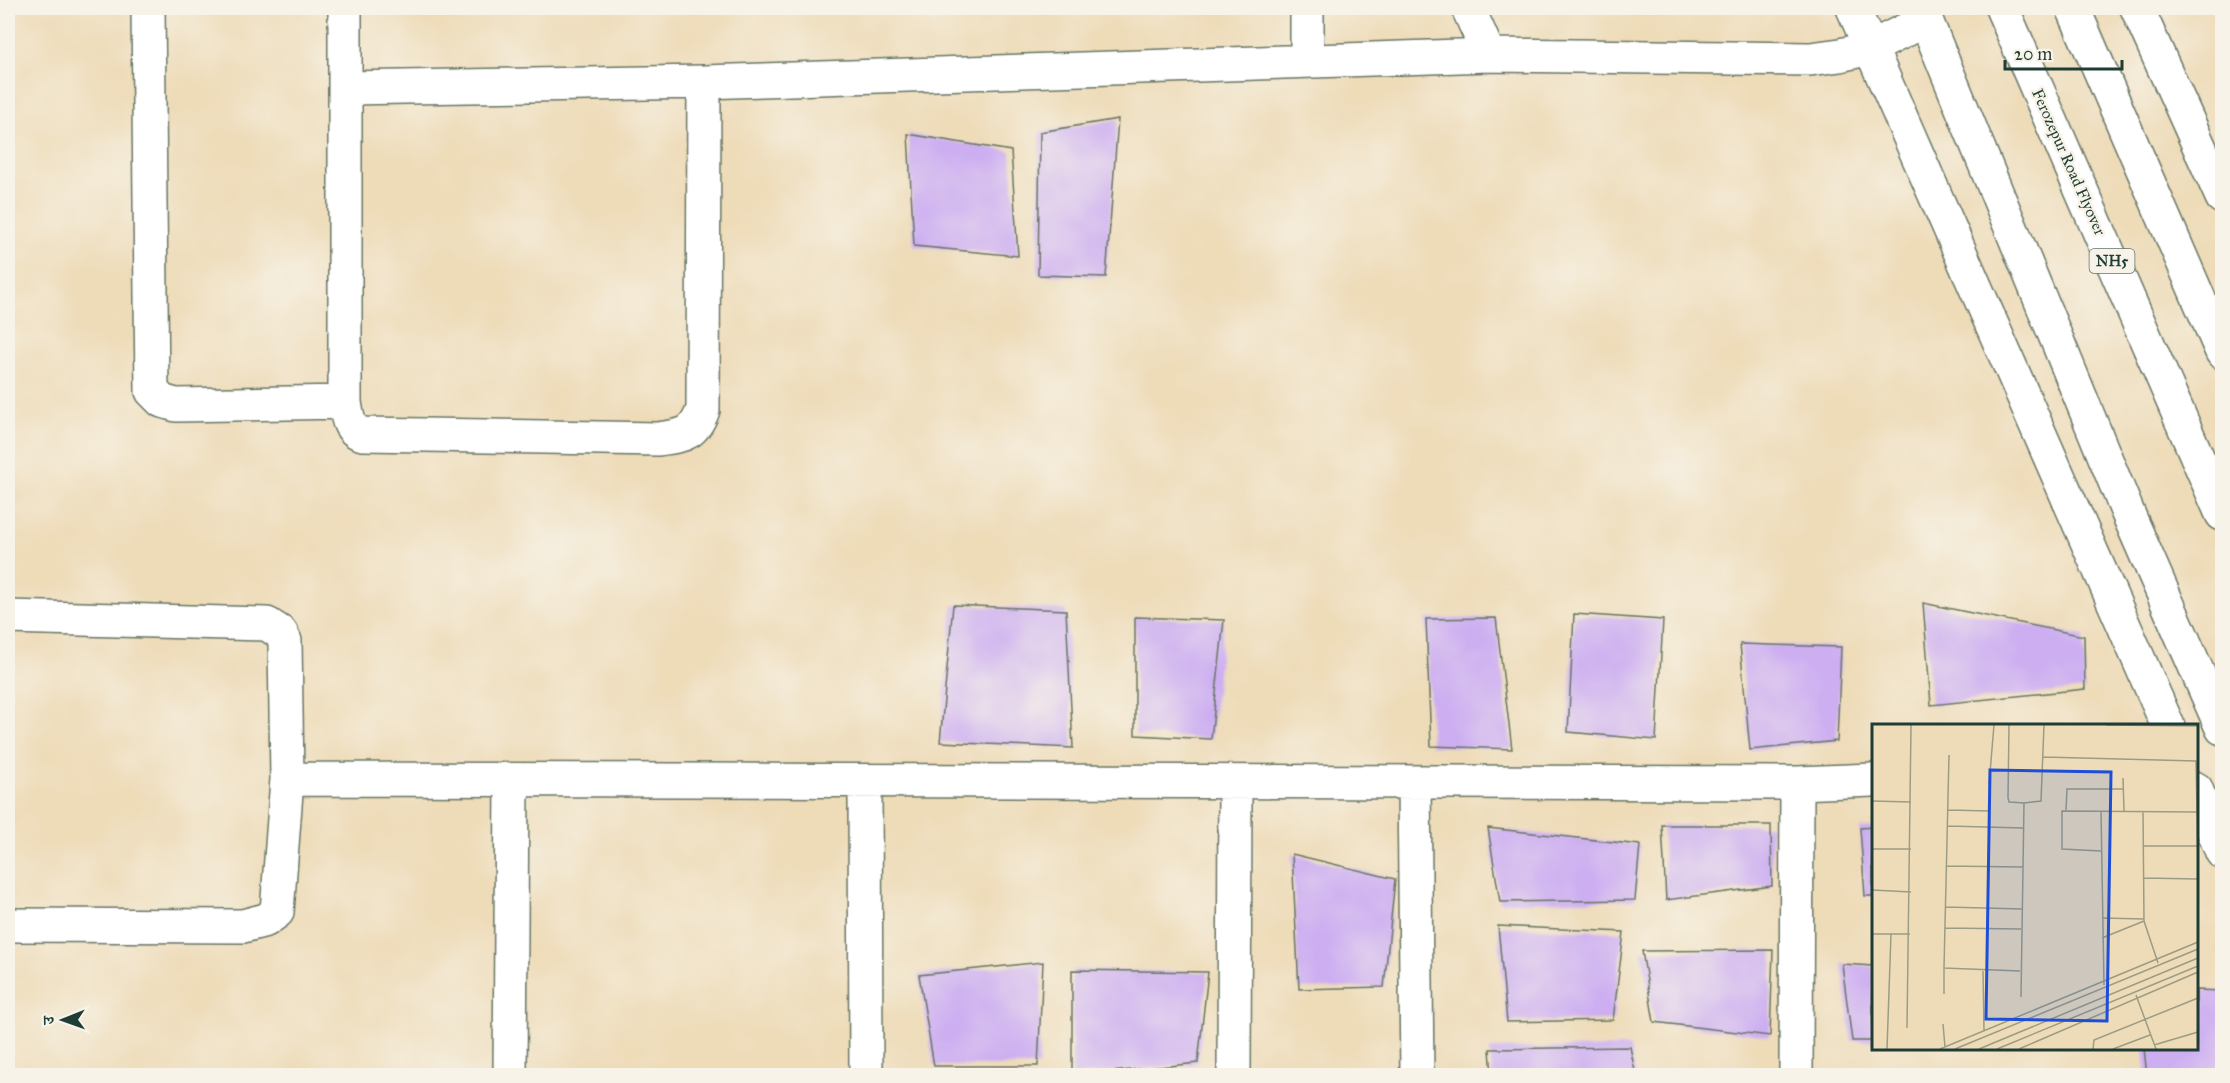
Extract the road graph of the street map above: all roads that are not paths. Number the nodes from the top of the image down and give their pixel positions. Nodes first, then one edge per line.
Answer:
1 (148, 8) edge
2 (345, 8) edge
3 (1307, 8) edge
4 (1468, 8) edge
5 (1853, 8) edge
6 (2001, 8) edge
7 (2073, 8) edge
8 (2137, 8) edge
9 (1924, 14) edge
10 (1870, 48) junction
11 (1489, 56) junction
12 (1307, 61) junction
13 (704, 82) junction
14 (345, 88) junction
15 (2223, 197) edge
16 (2223, 352) edge
17 (345, 402) junction
18 (2223, 514) edge
19 (8, 617) edge
20 (2167, 724) edge
21 (2223, 728) edge
22 (286, 779) junction
23 (512, 780) junction
24 (1872, 780) edge
25 (865, 781) junction
26 (1235, 782) junction
27 (1414, 782) junction
28 (1797, 783) junction
29 (2197, 791) edge
30 (2223, 852) edge
31 (8, 925) edge
32 (510, 1076) edge
33 (866, 1076) edge
34 (1234, 1076) edge
35 (1418, 1076) edge
36 (1796, 1076) edge

1 - 17 main road
2 - 14 main road
3 - 12 main road
4 - 11 main road
5 - 10 main road
6 - 18 main road, Ferozepur Road Flyover / NH5
7 - 16 main road
8 - 15 main road
9 - 10 main road
9 - 21 main road
10 - 11 main road
10 - 20 main road
11 - 12 main road
12 - 13 main road
13 - 14 main road
13 - 17 main road
14 - 17 main road
19 - 22 main road
22 - 23 main road
22 - 31 main road
23 - 25 main road
23 - 32 main road
24 - 28 main road
25 - 26 main road
25 - 33 main road
26 - 27 main road
26 - 34 main road
27 - 28 main road
27 - 35 main road
28 - 36 main road
29 - 30 main road

